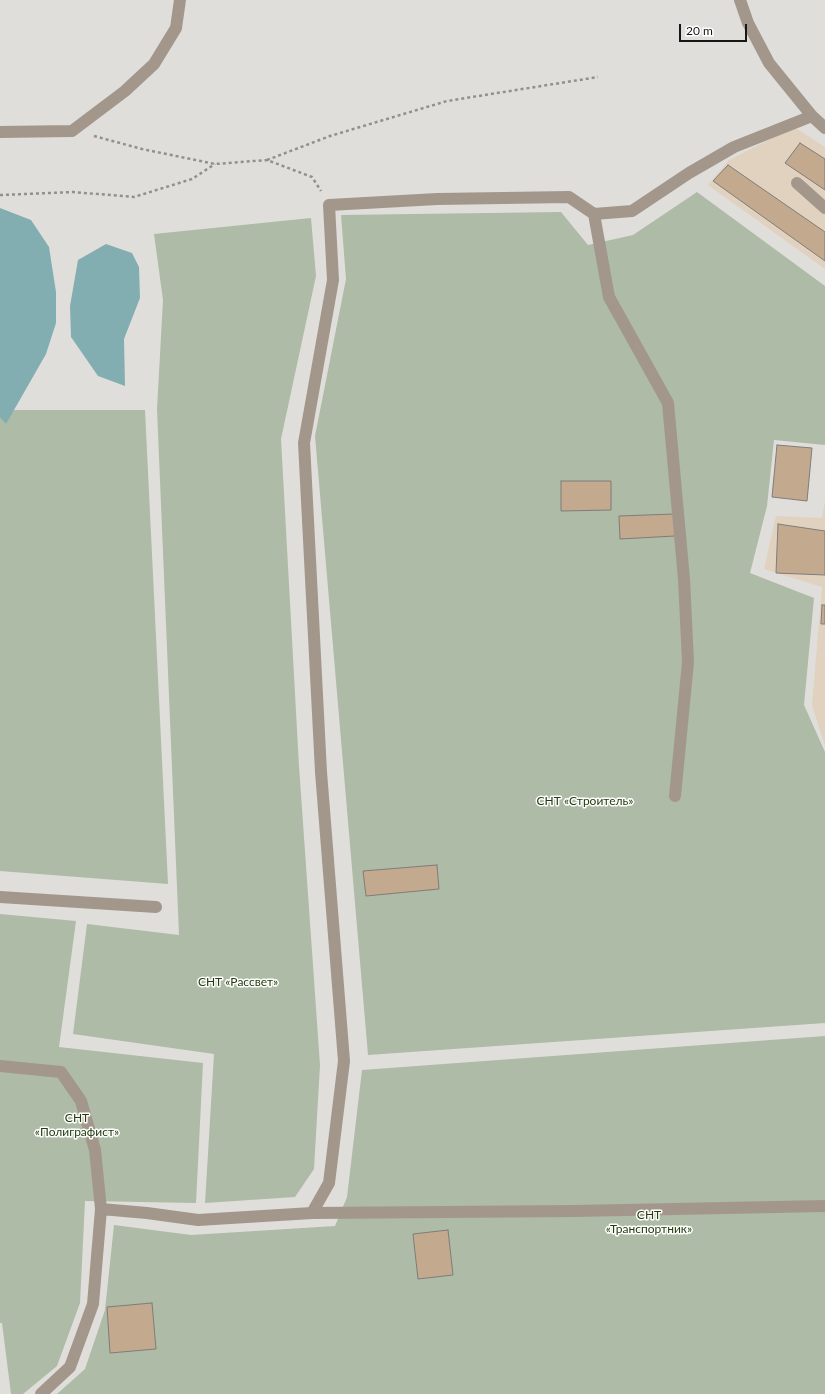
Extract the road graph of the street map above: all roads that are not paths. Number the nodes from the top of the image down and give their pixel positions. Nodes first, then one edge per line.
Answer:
1 (180, 0) edge
2 (740, 0) edge
3 (812, 116) junction
4 (825, 128) edge
5 (0, 132) edge
6 (797, 183) dead end
7 (825, 208) edge
8 (594, 214) junction
9 (675, 796) dead end
10 (0, 897) edge
11 (156, 907) dead end
12 (0, 1066) edge
13 (825, 1206) edge
14 (101, 1209) junction
15 (312, 1213) junction
16 (41, 1394) edge

1 - 5 street
2 - 3 street
3 - 4 street
3 - 8 street
6 - 7 street
8 - 9 street
8 - 15 street
10 - 11 street
12 - 14 street
13 - 15 street
14 - 15 street
14 - 16 street

